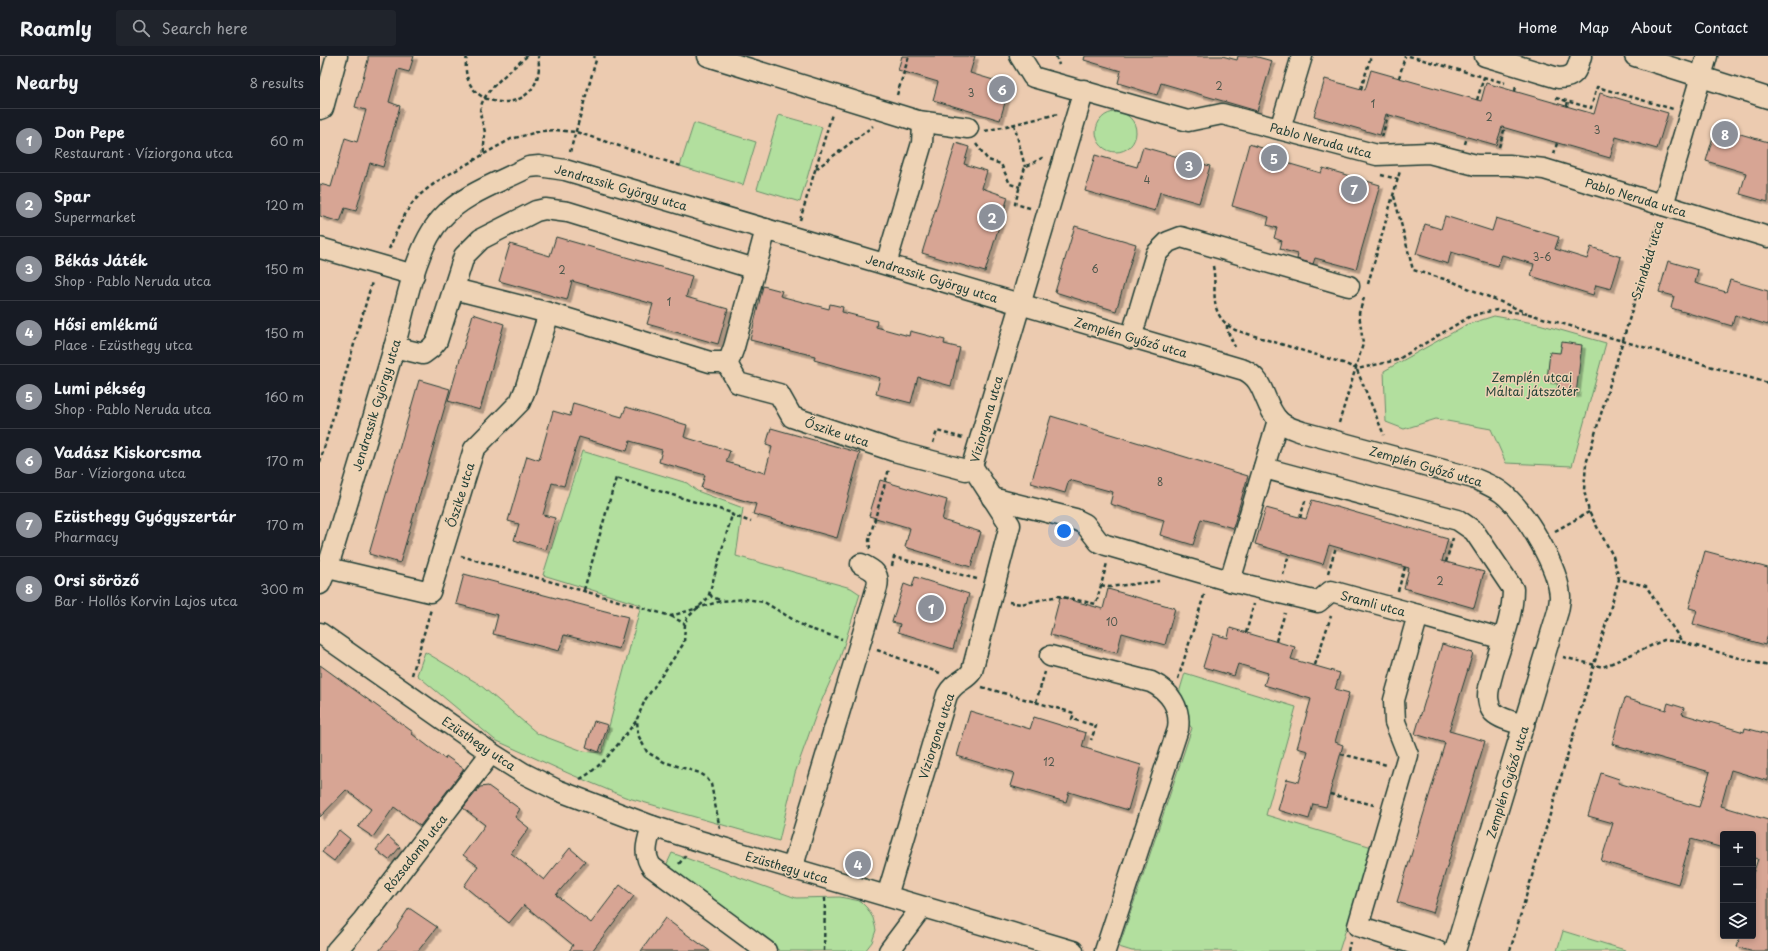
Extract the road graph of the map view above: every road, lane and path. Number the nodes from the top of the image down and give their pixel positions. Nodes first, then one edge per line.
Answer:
1 (337, 56) edge
2 (467, 56) edge
3 (538, 56) edge
4 (594, 56) edge
5 (708, 56) edge
6 (909, 56) edge
7 (1020, 56) edge
8 (1302, 56) edge
9 (1371, 56) edge
10 (1405, 56) edge
11 (1485, 56) edge
12 (1581, 56) edge
13 (1635, 56) edge
14 (1707, 56) edge
15 (1701, 76) junction
16 (1484, 77) dead end
17 (1399, 78) dead end
18 (1516, 86) dead end
19 (1362, 89) dead end
20 (1084, 90) junction
21 (1515, 91) dead end
22 (837, 96) junction
23 (1768, 98) edge
24 (1478, 100) dead end
25 (1568, 101) dead end
26 (1566, 106) dead end
27 (320, 110) edge
28 (1078, 110) junction
29 (891, 112) junction
30 (918, 121) junction
31 (1014, 124) junction
32 (968, 128) junction
33 (1280, 129) junction
34 (576, 132) junction
35 (1066, 149) junction
36 (484, 154) dead end
37 (1405, 155) junction
38 (681, 166) dead end
39 (1025, 167) junction
40 (816, 169) junction
41 (565, 170) junction
42 (1020, 186) junction
43 (1394, 195) junction
44 (1663, 205) junction
45 (1048, 213) junction
46 (766, 229) junction
47 (1768, 237) edge
48 (795, 238) junction
49 (1207, 244) junction
50 (320, 248) edge
51 (886, 264) junction
52 (755, 269) junction
53 (414, 274) junction
54 (454, 289) junction
55 (1360, 291) junction
56 (1019, 304) junction
57 (549, 313) junction
58 (1529, 314) junction
59 (1131, 338) junction
60 (1622, 341) junction
61 (394, 347) junction
62 (726, 362) junction
63 (1357, 369) junction
64 (1768, 383) edge
65 (1278, 420) junction
66 (1334, 440) junction
67 (978, 443) junction
68 (894, 451) junction
69 (1394, 458) junction
70 (928, 460) junction
71 (972, 466) junction
72 (1264, 468) junction
73 (992, 498) junction
74 (1589, 512) junction
75 (732, 516) junction
76 (1458, 520) junction
77 (751, 522) dead end
78 (1538, 540) junction
79 (1111, 547) junction
80 (443, 551) junction
81 (1446, 562) dead end
82 (1405, 566) dead end
83 (867, 567) junction
84 (1210, 575) junction
85 (324, 576) edge
86 (1619, 579) junction
87 (1162, 581) dead end
88 (1230, 581) junction
89 (1101, 585) junction
90 (1258, 588) junction
91 (584, 590) junction
92 (430, 592) junction
93 (992, 592) junction
94 (710, 593) junction
95 (1338, 594) junction
96 (1291, 595) junction
97 (721, 601) junction
98 (697, 608) junction
99 (1393, 608) junction
100 (1418, 615) junction
101 (671, 616) junction
102 (685, 624) junction
103 (320, 633) edge
104 (1246, 633) dead end
105 (1503, 638) junction
106 (1276, 641) dead end
107 (1682, 642) junction
108 (860, 644) junction
109 (1546, 653) junction
110 (1050, 656) joint
111 (1315, 665) dead end
112 (1594, 665) junction
113 (1768, 666) edge
114 (962, 679) junction
115 (405, 692) junction
116 (1172, 698) junction
117 (1036, 702) junction
118 (637, 719) junction
119 (1524, 725) junction
120 (1091, 740) dead end
121 (491, 753) junction
122 (1341, 754) dead end
123 (1404, 770) junction
124 (557, 790) junction
125 (1330, 794) dead end
126 (1392, 810) junction
127 (652, 826) junction
128 (696, 840) junction
129 (719, 847) junction
130 (792, 868) junction
131 (826, 878) junction
132 (668, 879) junction
133 (887, 896) junction
134 (922, 907) junction
135 (344, 948) edge
136 (766, 951) edge
137 (824, 951) edge
138 (889, 951) edge
139 (1073, 951) edge
140 (1105, 951) edge
141 (1437, 951) edge
142 (1455, 951) edge
143 (1510, 951) edge

1 - 27 street
2 - 3 path
4 - 34 path
5 - 22 street
6 - 29 path
7 - 20 street
8 - 33 street
9 - 19 path
10 - 17 path
11 - 12 street
13 - 15 street
14 - 15 street, Szindbád utca
15 - 23 street
15 - 44 street, Szindbád utca
16 - 24 path
18 - 21 path
20 - 28 street, Víziorgona utca
20 - 33 street, Pablo Neruda utca
22 - 29 street
22 - 40 path
25 - 26 path
28 - 31 path
28 - 35 street, Víziorgona utca
29 - 30 street
29 - 40 path
30 - 32 street
30 - 51 street
31 - 32 path
31 - 39 path
32 - 42 path
33 - 37 street, Pablo Neruda utca
34 - 36 path
34 - 38 path
34 - 41 path
35 - 39 path
35 - 45 street, Víziorgona utca
37 - 43 path
37 - 44 street, Pablo Neruda utca
39 - 42 path
40 - 48 path
41 - 46 street, Jendrassik György utca
41 - 53 street, Jendrassik György utca
42 - 45 path
43 - 55 path
43 - 58 path
44 - 47 street, Pablo Neruda utca
44 - 60 path, Szindbád utca
45 - 56 street, Víziorgona utca
46 - 48 street, Jendrassik György utca
46 - 52 street
48 - 51 street, Jendrassik György utca
49 - 55 street
49 - 59 street
49 - 63 path
50 - 53 street
51 - 56 street, Jendrassik György utca
52 - 54 street
52 - 62 street
53 - 61 street, Jendrassik György utca
54 - 57 street
54 - 61 street
55 - 63 path
56 - 59 street, Zemplén Győző utca
56 - 67 street, Víziorgona utca
57 - 62 street
57 - 80 street, Őszike utca
58 - 60 path
58 - 63 path
59 - 65 street, Zemplén Győző utca
60 - 64 path
60 - 74 path, Szindbád utca
61 - 85 street, Jendrassik György utca
62 - 68 street, Őszike utca
63 - 66 path
63 - 69 path
65 - 66 street, Zemplén Győző utca
65 - 72 street
66 - 69 street, Zemplén Győző utca
67 - 70 path
67 - 71 street, Víziorgona utca
68 - 70 street, Őszike utca
68 - 83 path
69 - 78 street, Zemplén Győző utca
70 - 71 street, Őszike utca
71 - 73 street, Víziorgona utca
72 - 76 street
72 - 88 street
73 - 79 street, Sramli utca
73 - 93 street, Víziorgona utca
74 - 78 path
74 - 86 path, Szindbád utca
75 - 77 path
75 - 91 path
75 - 94 path
76 - 81 path
76 - 105 street
78 - 109 street, Zemplén Győző utca
79 - 84 street, Sramli utca
79 - 89 path
80 - 91 path
80 - 92 street, Őszike utca
82 - 99 path
83 - 93 path
83 - 108 street
84 - 88 street, Sramli utca
84 - 116 path
85 - 92 street
86 - 107 path
86 - 112 path
87 - 89 path
88 - 90 street, Sramli utca
89 - 93 path
90 - 96 street, Sramli utca
90 - 104 path
91 - 101 path
92 - 115 path
93 - 114 street, Víziorgona utca
94 - 97 path
94 - 98 path
95 - 96 street, Sramli utca
95 - 99 street, Sramli utca
95 - 111 path
96 - 106 path
97 - 98 path
97 - 108 path
98 - 101 path
98 - 102 path
99 - 100 street, Sramli utca
100 - 105 street
100 - 123 street, Sramli utca
101 - 102 path
102 - 118 path
103 - 115 street, Ezüsthegy utca
105 - 119 street
107 - 112 path
107 - 113 path
108 - 114 path
108 - 130 street
109 - 112 path
109 - 119 street, Zemplén Győző utca
110 - 116 street
110 - 117 path
112 - 143 path
114 - 117 path
114 - 133 street, Víziorgona utca
115 - 121 street, Ezüsthegy utca
116 - 140 street
117 - 120 path
118 - 124 path
118 - 129 path
119 - 142 street, Zemplén Győző utca
121 - 124 street, Ezüsthegy utca
121 - 135 street, Rózsadomb utca
122 - 123 path
123 - 126 street, Sramli utca
124 - 127 street, Ezüsthegy utca
125 - 126 path
126 - 141 street, Sramli utca
127 - 128 street, Ezüsthegy utca
127 - 132 street
128 - 129 street, Ezüsthegy utca
128 - 132 path
129 - 130 street, Ezüsthegy utca
130 - 131 street, Ezüsthegy utca
131 - 133 street, Ezüsthegy utca
131 - 137 path
132 - 136 street
133 - 134 street, Ezüsthegy utca
134 - 138 street
134 - 139 street, Ezüsthegy utca

